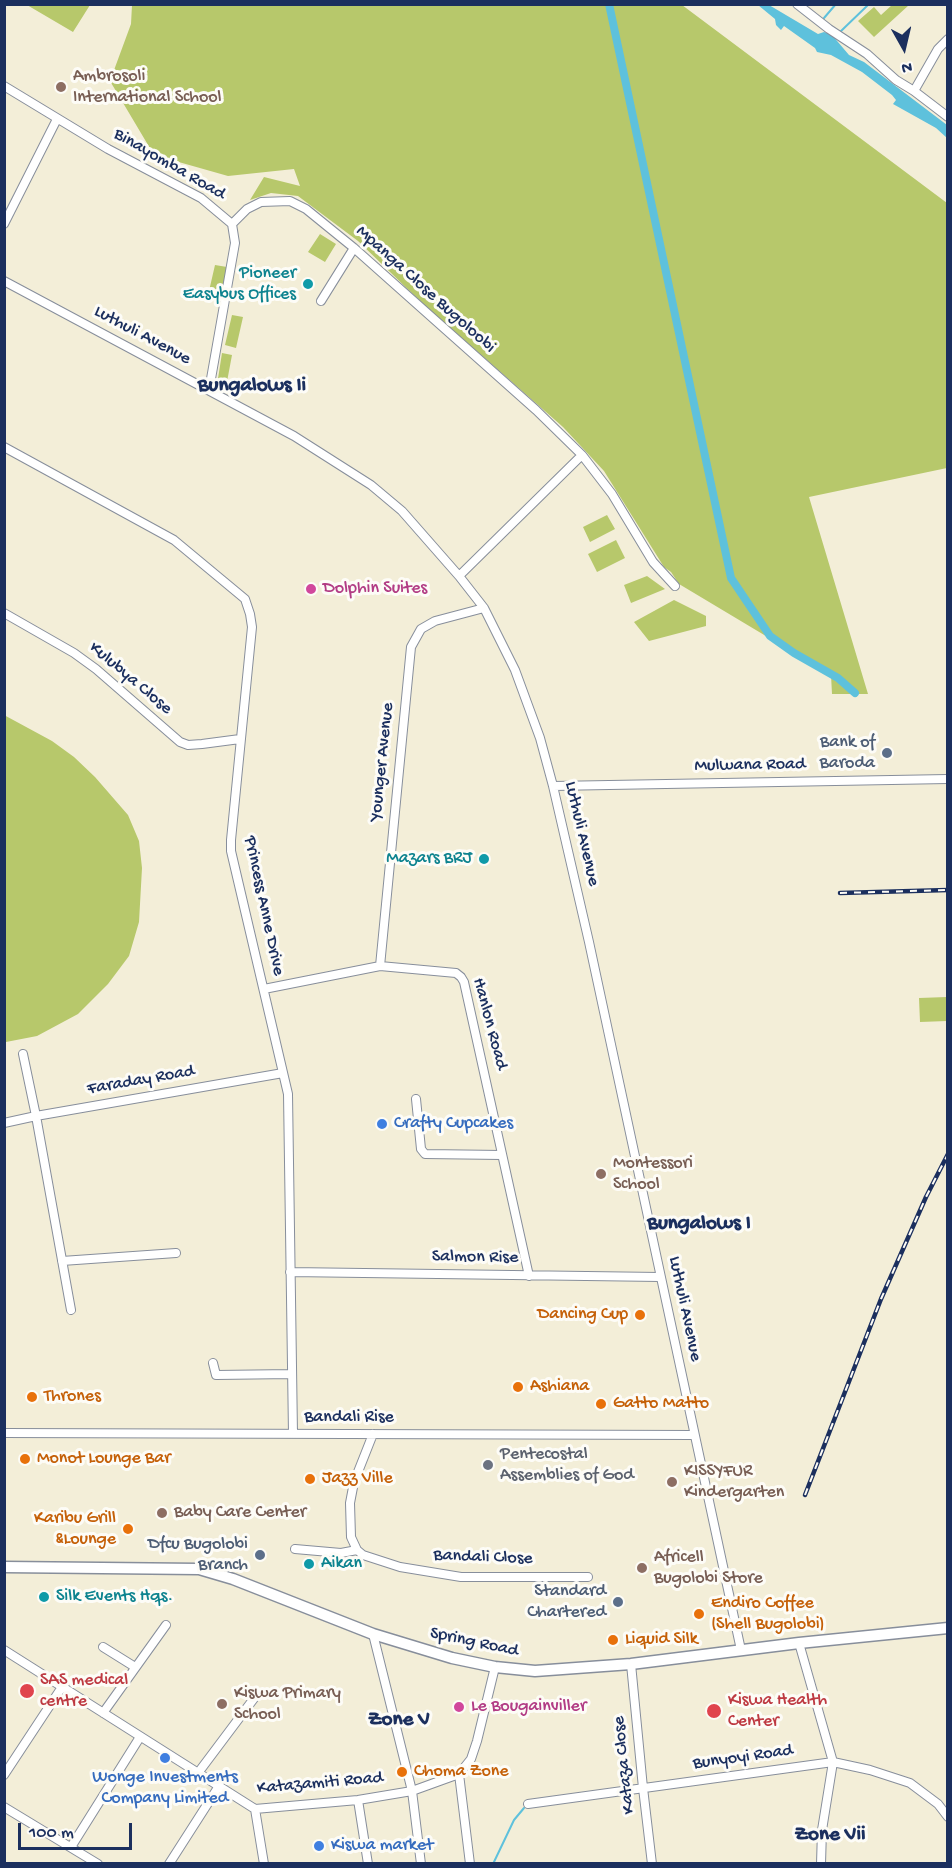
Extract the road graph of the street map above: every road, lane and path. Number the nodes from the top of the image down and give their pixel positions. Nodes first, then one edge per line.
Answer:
1 (797, 4) edge
2 (948, 39) edge
3 (4, 86) edge
4 (914, 91) junction
5 (948, 117) edge
6 (57, 119) junction
7 (4, 224) edge
8 (232, 224) junction
9 (354, 248) junction
10 (4, 281) edge
11 (321, 301) dead end
12 (209, 390) junction
13 (4, 447) edge
14 (582, 455) junction
15 (459, 576) junction
16 (675, 586) dead end
17 (484, 608) junction
18 (4, 613) edge
19 (240, 740) junction
20 (948, 779) edge
21 (552, 786) junction
22 (380, 966) junction
23 (264, 988) junction
24 (23, 1054) dead end
25 (283, 1073) junction
26 (416, 1099) dead end
27 (36, 1116) junction
28 (4, 1123) edge
29 (502, 1155) junction
30 (176, 1253) dead end
31 (62, 1261) junction
32 (290, 1272) junction
33 (529, 1276) junction
34 (660, 1278) junction
35 (71, 1310) dead end
36 (213, 1363) dead end
37 (292, 1374) junction
38 (4, 1433) edge
39 (293, 1434) junction
40 (373, 1434) junction
41 (694, 1435) junction
42 (295, 1549) dead end
43 (357, 1550) junction
44 (4, 1567) edge
45 (588, 1576) dead end
46 (166, 1625) dead end
47 (948, 1628) edge
48 (373, 1634) junction
49 (799, 1643) junction
50 (103, 1647) dead end
51 (4, 1650) edge
52 (741, 1650) junction
53 (631, 1664) junction
54 (135, 1667) junction
55 (495, 1668) junction
56 (62, 1687) junction
57 (255, 1697) dead end
58 (103, 1713) junction
59 (140, 1737) junction
60 (833, 1762) junction
61 (198, 1773) junction
62 (459, 1774) junction
63 (4, 1775) edge
64 (219, 1786) junction
65 (643, 1788) junction
66 (412, 1791) junction
67 (358, 1800) junction
68 (528, 1804) dead end
69 (4, 1807) edge
70 (255, 1809) junction
71 (948, 1817) edge
72 (71, 1847) junction
73 (98, 1863) edge
74 (169, 1863) edge
75 (264, 1863) edge
76 (368, 1863) edge
77 (421, 1863) edge
78 (470, 1863) edge
79 (652, 1863) edge
80 (820, 1863) edge

1 - 4 street
2 - 4 street
3 - 6 street, Binayomba Road
4 - 5 street
6 - 7 street
6 - 8 street, Binayomba Road
8 - 9 street, Mpanga Close Bugoloobi
8 - 12 street, Binayomba Road
9 - 11 street
9 - 14 street, Mpanga Close Bugoloobi
10 - 12 street, Luthuli Avenue
12 - 15 street, Luthuli Avenue
13 - 19 street, Princess Anne Drive
14 - 15 street
14 - 16 street, Mpanga Close Bugoloobi
15 - 17 street, Luthuli Avenue
17 - 21 street, Luthuli Avenue
17 - 22 street, Younger Avenue
18 - 19 street, Kulubya Close
19 - 23 street, Princess Anne Drive
20 - 21 street, Mulwana Road
21 - 34 street, Luthuli Avenue
22 - 23 street, Hanlon Road
22 - 29 street, Hanlon Road
23 - 25 street, Princess Anne Drive
24 - 27 street
25 - 27 street, Faraday Road
25 - 32 street, Princess Anne Drive
26 - 29 street
27 - 28 street, Faraday Road
27 - 31 street
29 - 33 street, Hanlon Road
30 - 31 street
31 - 35 street
32 - 33 street, Salmon Rise
32 - 37 street, Princess Anne Drive
33 - 34 street, Salmon Rise
34 - 41 street, Luthuli Avenue
36 - 37 street
37 - 39 street, Princess Anne Drive
38 - 39 street, Bandali Rise
39 - 40 street, Bandali Rise
40 - 41 street, Bandali Rise
40 - 43 street
41 - 52 street, Luthuli Avenue
42 - 43 street
43 - 45 street, Bandali Close
44 - 48 main road, Spring Road
46 - 54 street
47 - 49 main road, Spring Road
48 - 55 main road, Spring Road
48 - 66 street
49 - 52 main road, Spring Road
49 - 60 street
50 - 54 street
51 - 56 street, Katazamiti Road
52 - 53 main road, Spring Road
53 - 55 main road, Spring Road
53 - 65 street, Kataza Close
54 - 58 street
55 - 62 street
56 - 58 street, Katazamiti Road
56 - 63 street
57 - 61 street
58 - 59 street, Katazamiti Road
59 - 61 street, Katazamiti Road
59 - 72 street
60 - 65 street, Bunyoyi Road
60 - 71 street, Bunyoyi Road
60 - 80 street
61 - 64 street, Katazamiti Road
62 - 66 street, Katazamiti Road
62 - 78 street
64 - 70 street, Katazamiti Road
64 - 74 street
65 - 68 street, Bunyoyi Road
65 - 79 street, Kataza Close
66 - 67 street, Katazamiti Road
66 - 77 street
67 - 70 street, Katazamiti Road
67 - 76 street
69 - 72 street
70 - 75 street
72 - 73 street

